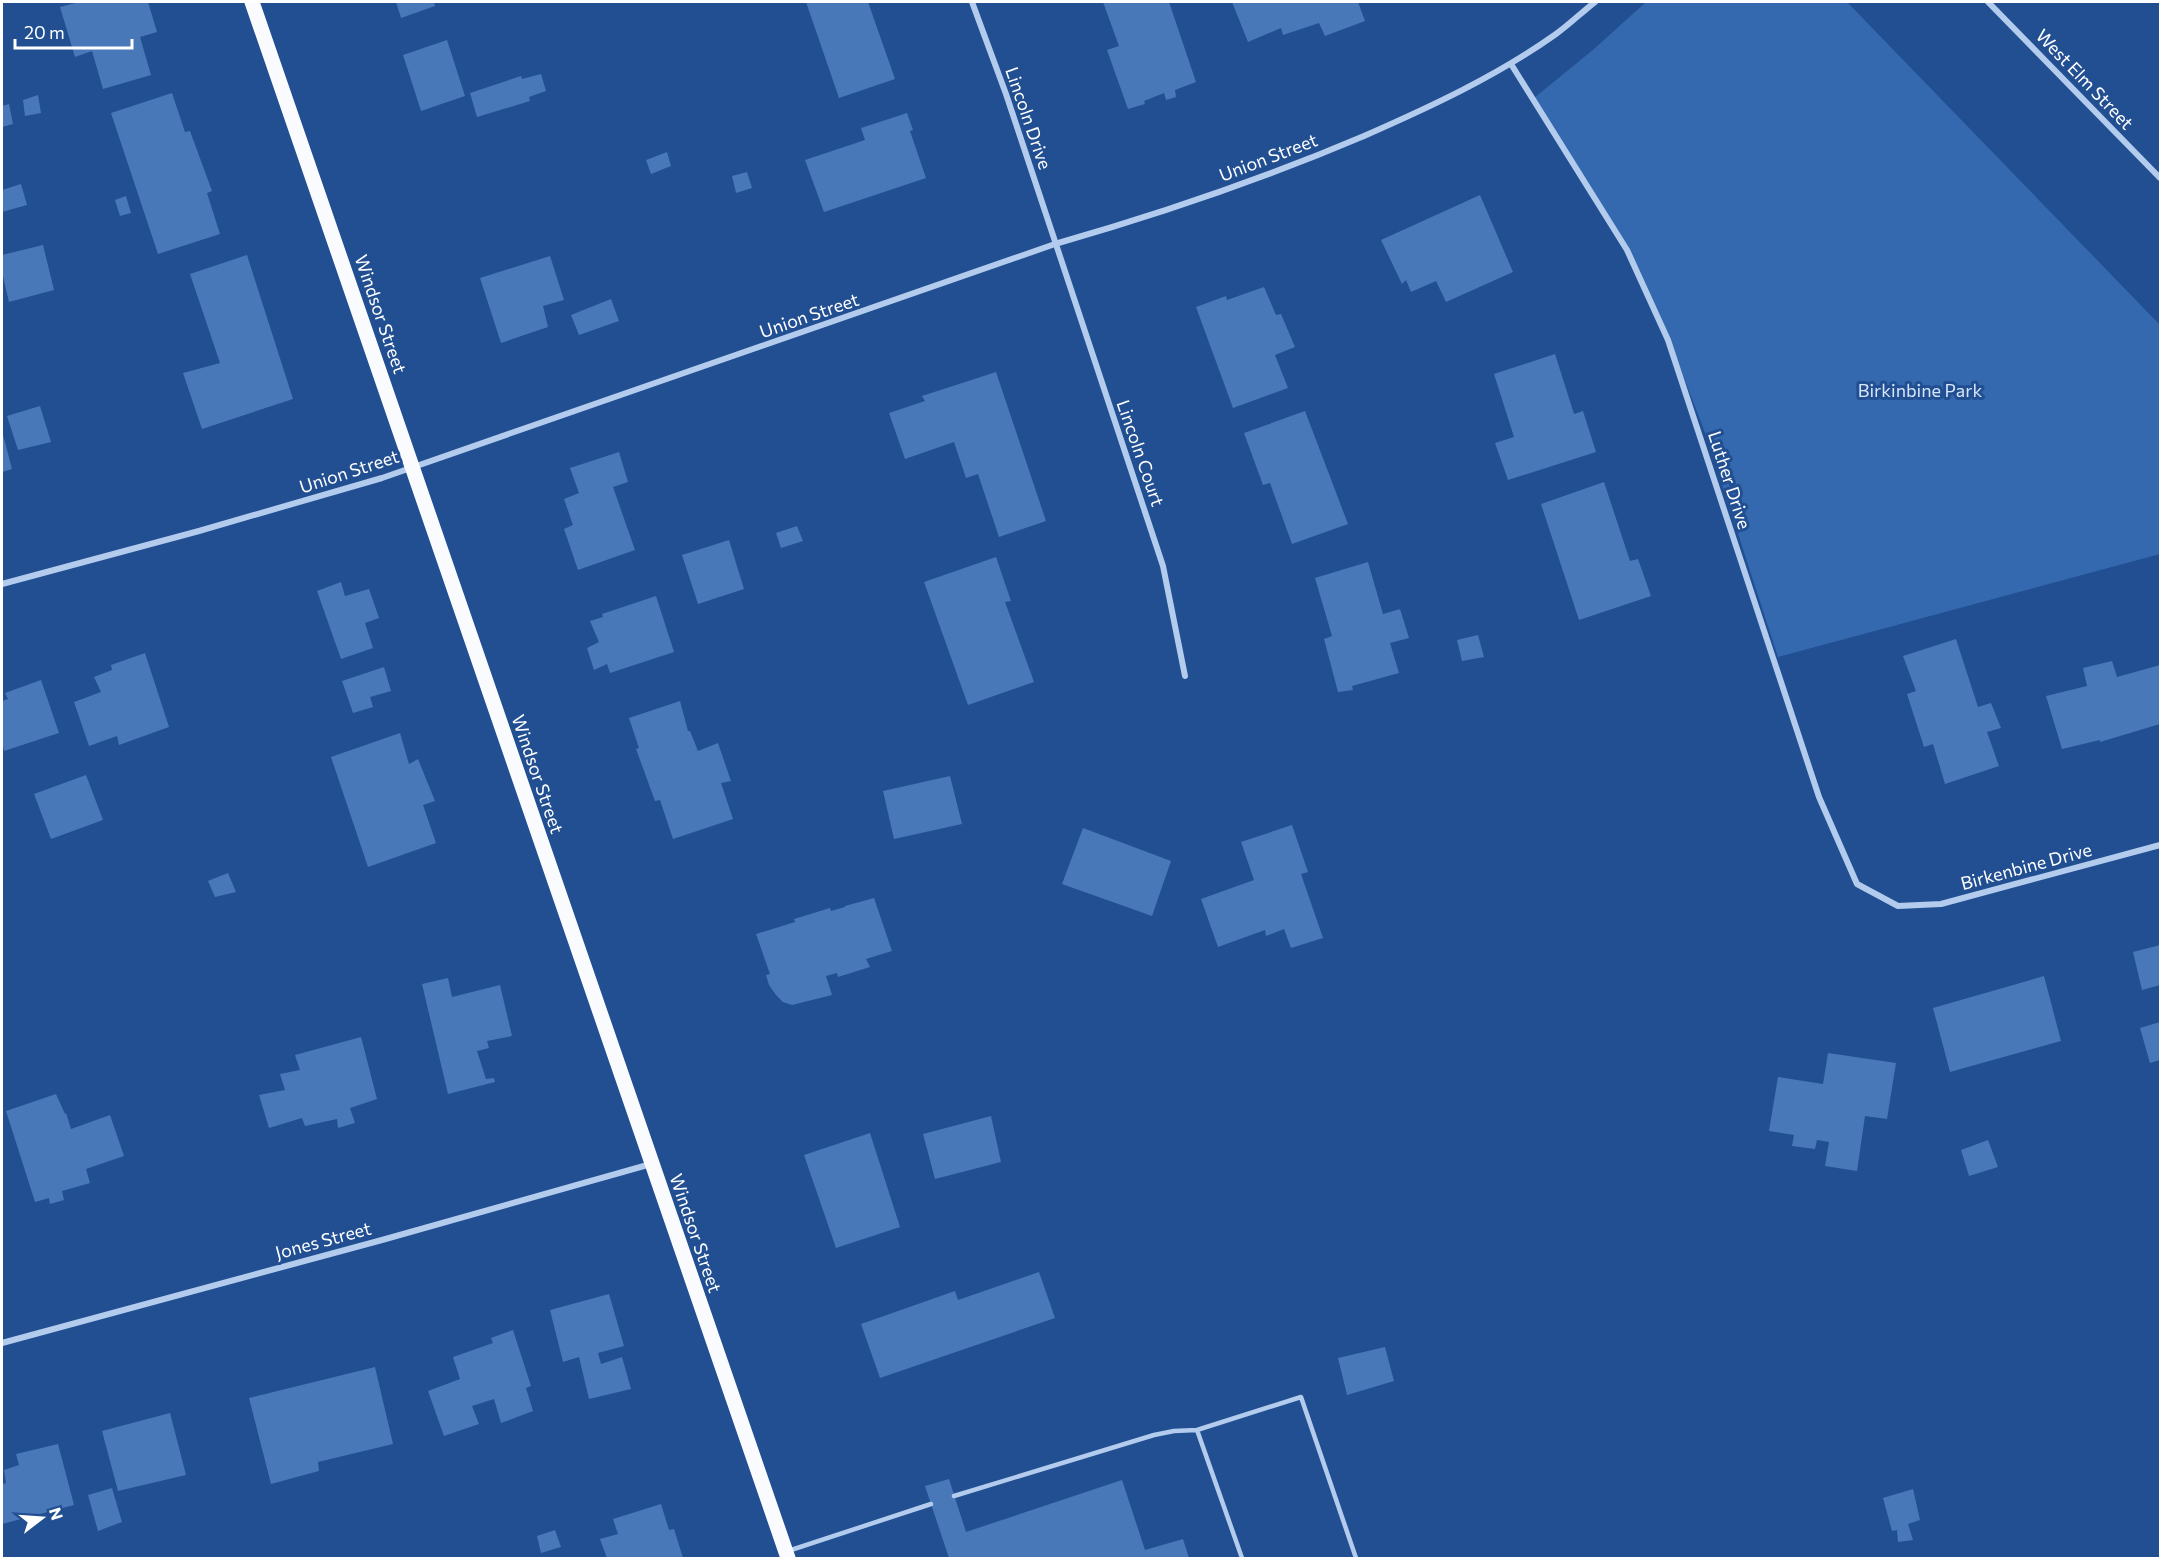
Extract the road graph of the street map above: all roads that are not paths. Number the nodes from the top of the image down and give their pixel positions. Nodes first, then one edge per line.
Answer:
1 (252, 2) edge
2 (972, 2) edge
3 (1595, 2) edge
4 (1988, 2) edge
5 (1511, 64) junction
6 (2160, 178) edge
7 (1055, 244) junction
8 (412, 466) junction
9 (2, 584) edge
10 (1185, 676) dead end
11 (2160, 845) edge
12 (1898, 906) joint
13 (651, 1164) junction
14 (2, 1343) edge
15 (1197, 1430) junction
16 (954, 1496) dead end
17 (931, 1504) dead end
18 (787, 1555) edge
19 (1242, 1558) edge
20 (1356, 1558) edge

1 - 8 main road, Windsor Street
2 - 7 street, Lincoln Drive
3 - 5 street, Union Street
4 - 6 street, West Elm Street
5 - 7 street, Union Street
5 - 12 street, Luther Drive
7 - 8 street, Union Street
7 - 10 street, Lincoln Court
8 - 9 street, Union Street
8 - 13 main road, Windsor Street
11 - 12 street, Birkenbine Drive
13 - 14 street, Jones Street
13 - 18 main road, Windsor Street
15 - 16 lane
15 - 19 lane
15 - 20 lane
17 - 18 lane

